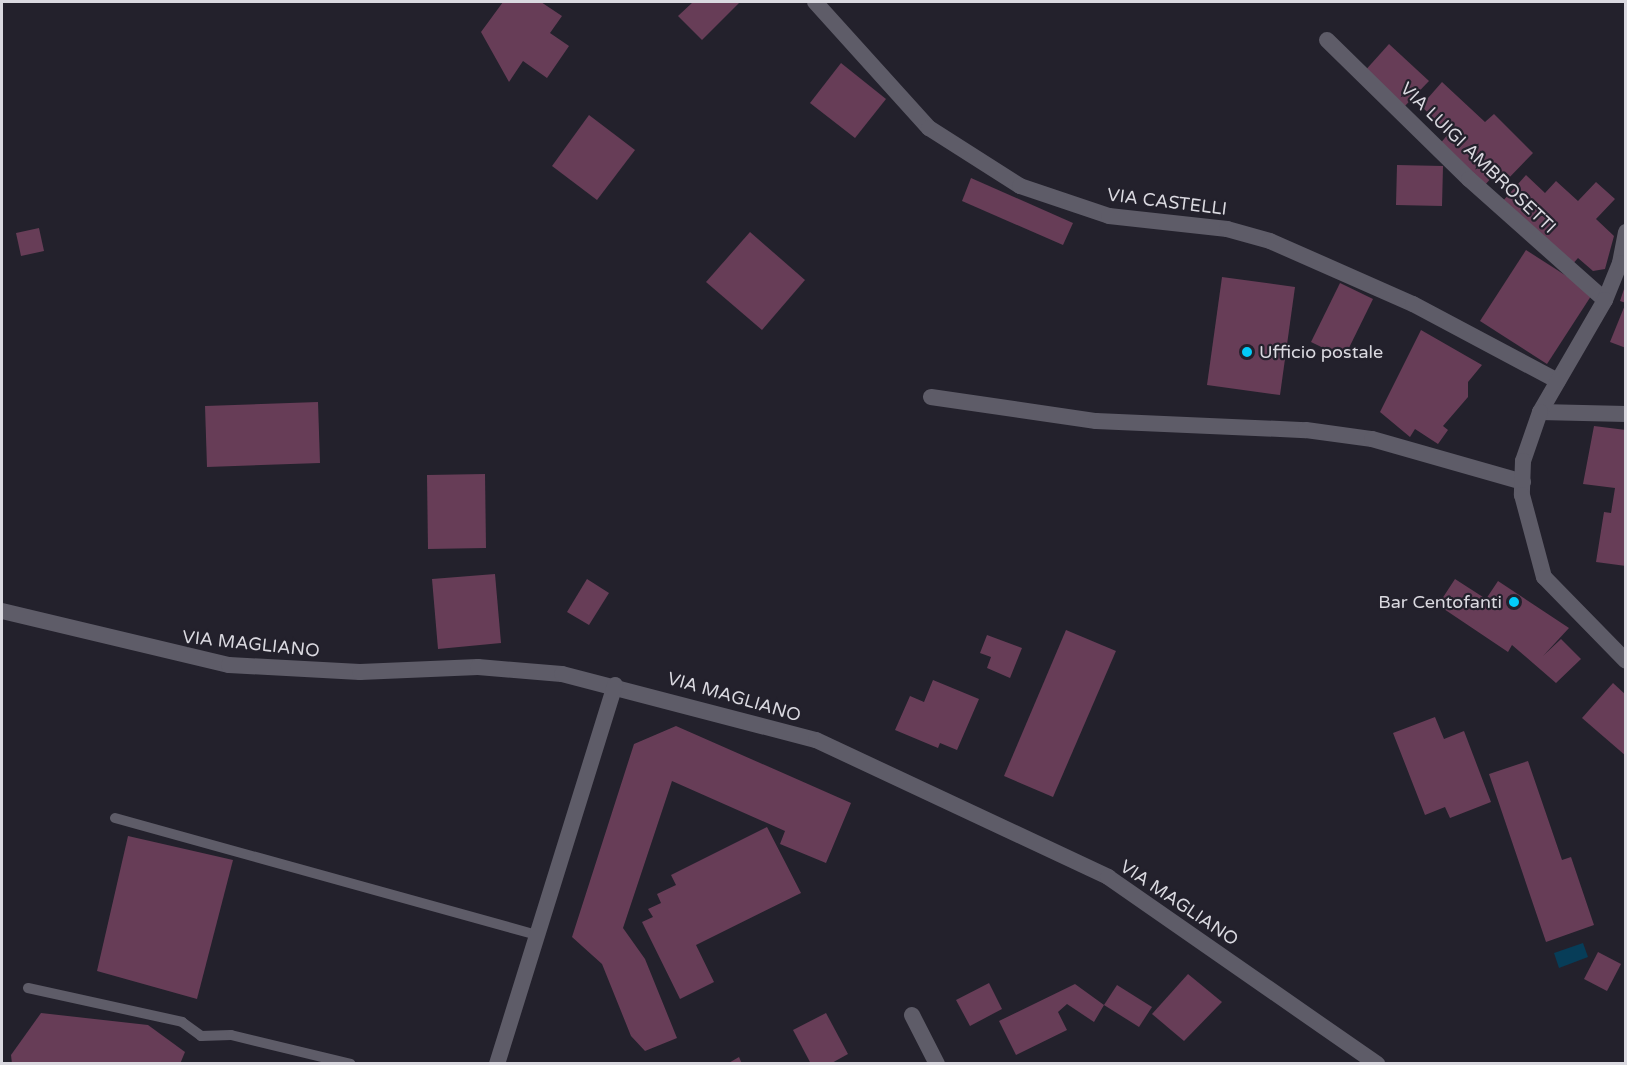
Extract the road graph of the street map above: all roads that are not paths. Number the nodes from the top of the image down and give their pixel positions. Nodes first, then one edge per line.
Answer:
1 (814, 2) edge
2 (1327, 40) dead end
3 (1625, 238) edge
4 (1605, 300) junction
5 (1558, 381) junction
6 (931, 397) dead end
7 (1540, 412) junction
8 (1626, 414) edge
9 (1522, 482) junction
10 (2, 611) edge
11 (1626, 661) edge
12 (615, 685) junction
13 (116, 818) dead end
14 (533, 934) junction
15 (28, 988) dead end
16 (912, 1015) dead end
17 (351, 1064) edge
18 (497, 1064) edge
19 (937, 1064) edge
20 (1377, 1064) edge

1 - 5 street, VIA CASTELLI
2 - 4 street, VIA LUIGI AMBROSETTI
3 - 4 street
4 - 5 street
5 - 7 street
6 - 9 street
7 - 8 street
7 - 9 street
9 - 11 street
10 - 12 street, VIA MAGLIANO
12 - 14 street
12 - 20 street, VIA MAGLIANO
13 - 14 lane
14 - 18 street
15 - 17 lane
16 - 19 street

